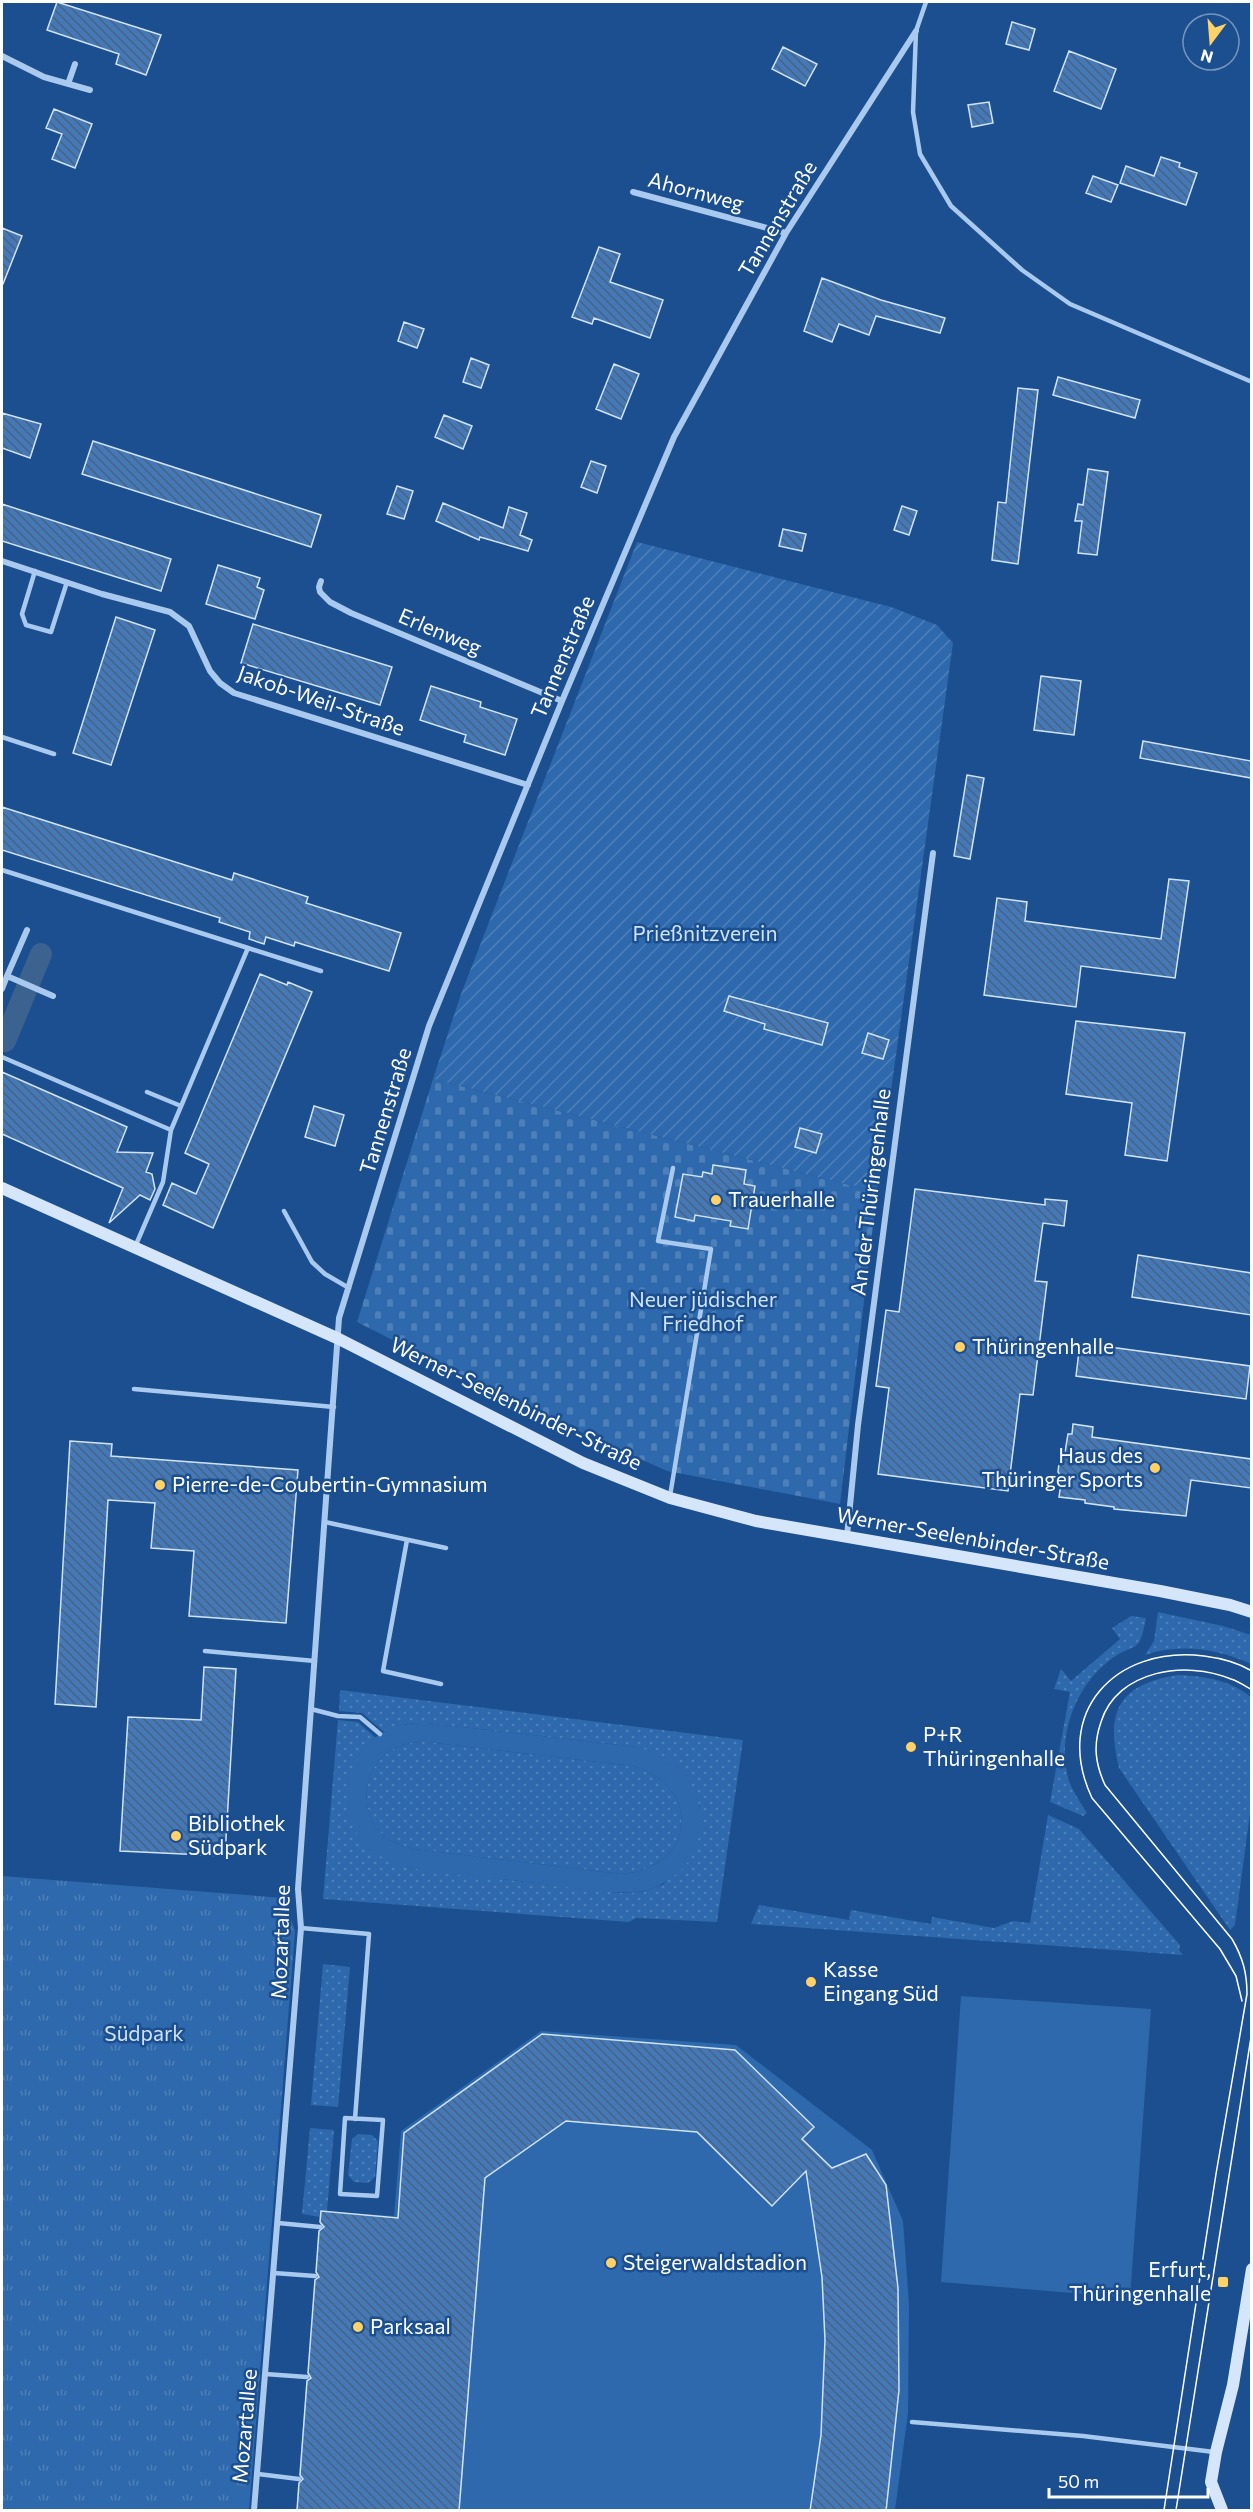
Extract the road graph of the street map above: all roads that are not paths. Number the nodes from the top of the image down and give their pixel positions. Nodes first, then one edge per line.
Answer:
1 (926, 2) edge
2 (916, 31) junction
3 (2, 56) edge
4 (75, 64) dead end
5 (68, 84) junction
6 (90, 90) dead end
7 (633, 192) dead end
8 (786, 233) junction
9 (1251, 382) edge
10 (2, 561) edge
11 (35, 571) junction
12 (67, 581) junction
13 (321, 581) dead end
14 (562, 701) junction
15 (2, 737) edge
16 (54, 753) dead end
17 (528, 785) junction
18 (933, 853) dead end
19 (2, 870) edge
20 (27, 930) dead end
21 (248, 948) junction
22 (321, 971) dead end
23 (7, 976) junction
24 (2, 989) edge
25 (53, 996) dead end
26 (2, 1057) edge
27 (147, 1092) dead end
28 (181, 1106) junction
29 (171, 1130) junction
30 (673, 1168) dead end
31 (2, 1188) edge
32 (284, 1211) dead end
33 (135, 1247) junction
34 (349, 1288) junction
35 (339, 1339) junction
36 (134, 1389) dead end
37 (334, 1407) junction
38 (670, 1498) junction
39 (325, 1522) junction
40 (847, 1536) junction
41 (407, 1539) junction
42 (446, 1548) dead end
43 (1251, 1612) edge
44 (205, 1652) dead end
45 (315, 1661) junction
46 (441, 1684) dead end
47 (311, 1709) junction
48 (380, 1734) dead end
49 (301, 1928) junction
50 (355, 2118) junction
51 (278, 2223) junction
52 (320, 2227) dead end
53 (1251, 2269) edge
54 (274, 2273) junction
55 (315, 2276) dead end
56 (266, 2374) junction
57 (307, 2377) dead end
58 (912, 2422) dead end
59 (1216, 2452) junction
60 (258, 2474) junction
61 (299, 2479) dead end
62 (254, 2511) edge
63 (1222, 2511) edge

1 - 2 lane
2 - 8 street, Tannenstraße
2 - 9 lane
3 - 5 street
4 - 5 street
5 - 6 street
7 - 8 street, Ahornweg
8 - 14 street, Tannenstraße
10 - 11 street, Jakob-Weil-Straße
11 - 12 street, Jakob-Weil-Straße
11 - 12 lane
12 - 17 street, Jakob-Weil-Straße
13 - 14 street, Erlenweg
14 - 17 street, Tannenstraße
15 - 16 lane
17 - 34 street, Tannenstraße
18 - 40 street, An der Thüringenhalle
19 - 21 lane
20 - 23 street
21 - 22 lane
21 - 28 lane
23 - 24 street
23 - 25 street
26 - 29 lane
27 - 28 lane
28 - 29 lane
29 - 33 lane
30 - 38 lane
31 - 33 street, Werner-Seelenbinder-Straße
32 - 34 lane
33 - 35 street, Werner-Seelenbinder-Straße
34 - 35 street, Tannenstraße
35 - 37 street, Mozartallee
35 - 38 street, Werner-Seelenbinder-Straße
36 - 37 lane
37 - 39 street, Mozartallee
38 - 40 street, Werner-Seelenbinder-Straße
39 - 41 lane
39 - 45 street, Mozartallee
40 - 43 street, Werner-Seelenbinder-Straße
41 - 42 lane
41 - 46 lane
44 - 45 lane
45 - 47 street, Mozartallee
47 - 48 lane
47 - 49 street, Mozartallee
49 - 50 lane
49 - 51 street, Mozartallee
50 - 50 lane
51 - 52 lane
51 - 54 street, Mozartallee
53 - 59 street
54 - 55 lane
54 - 56 street, Mozartallee
56 - 57 lane
56 - 60 street, Mozartallee
58 - 59 lane
59 - 63 street
60 - 61 lane
60 - 62 street, Mozartallee

